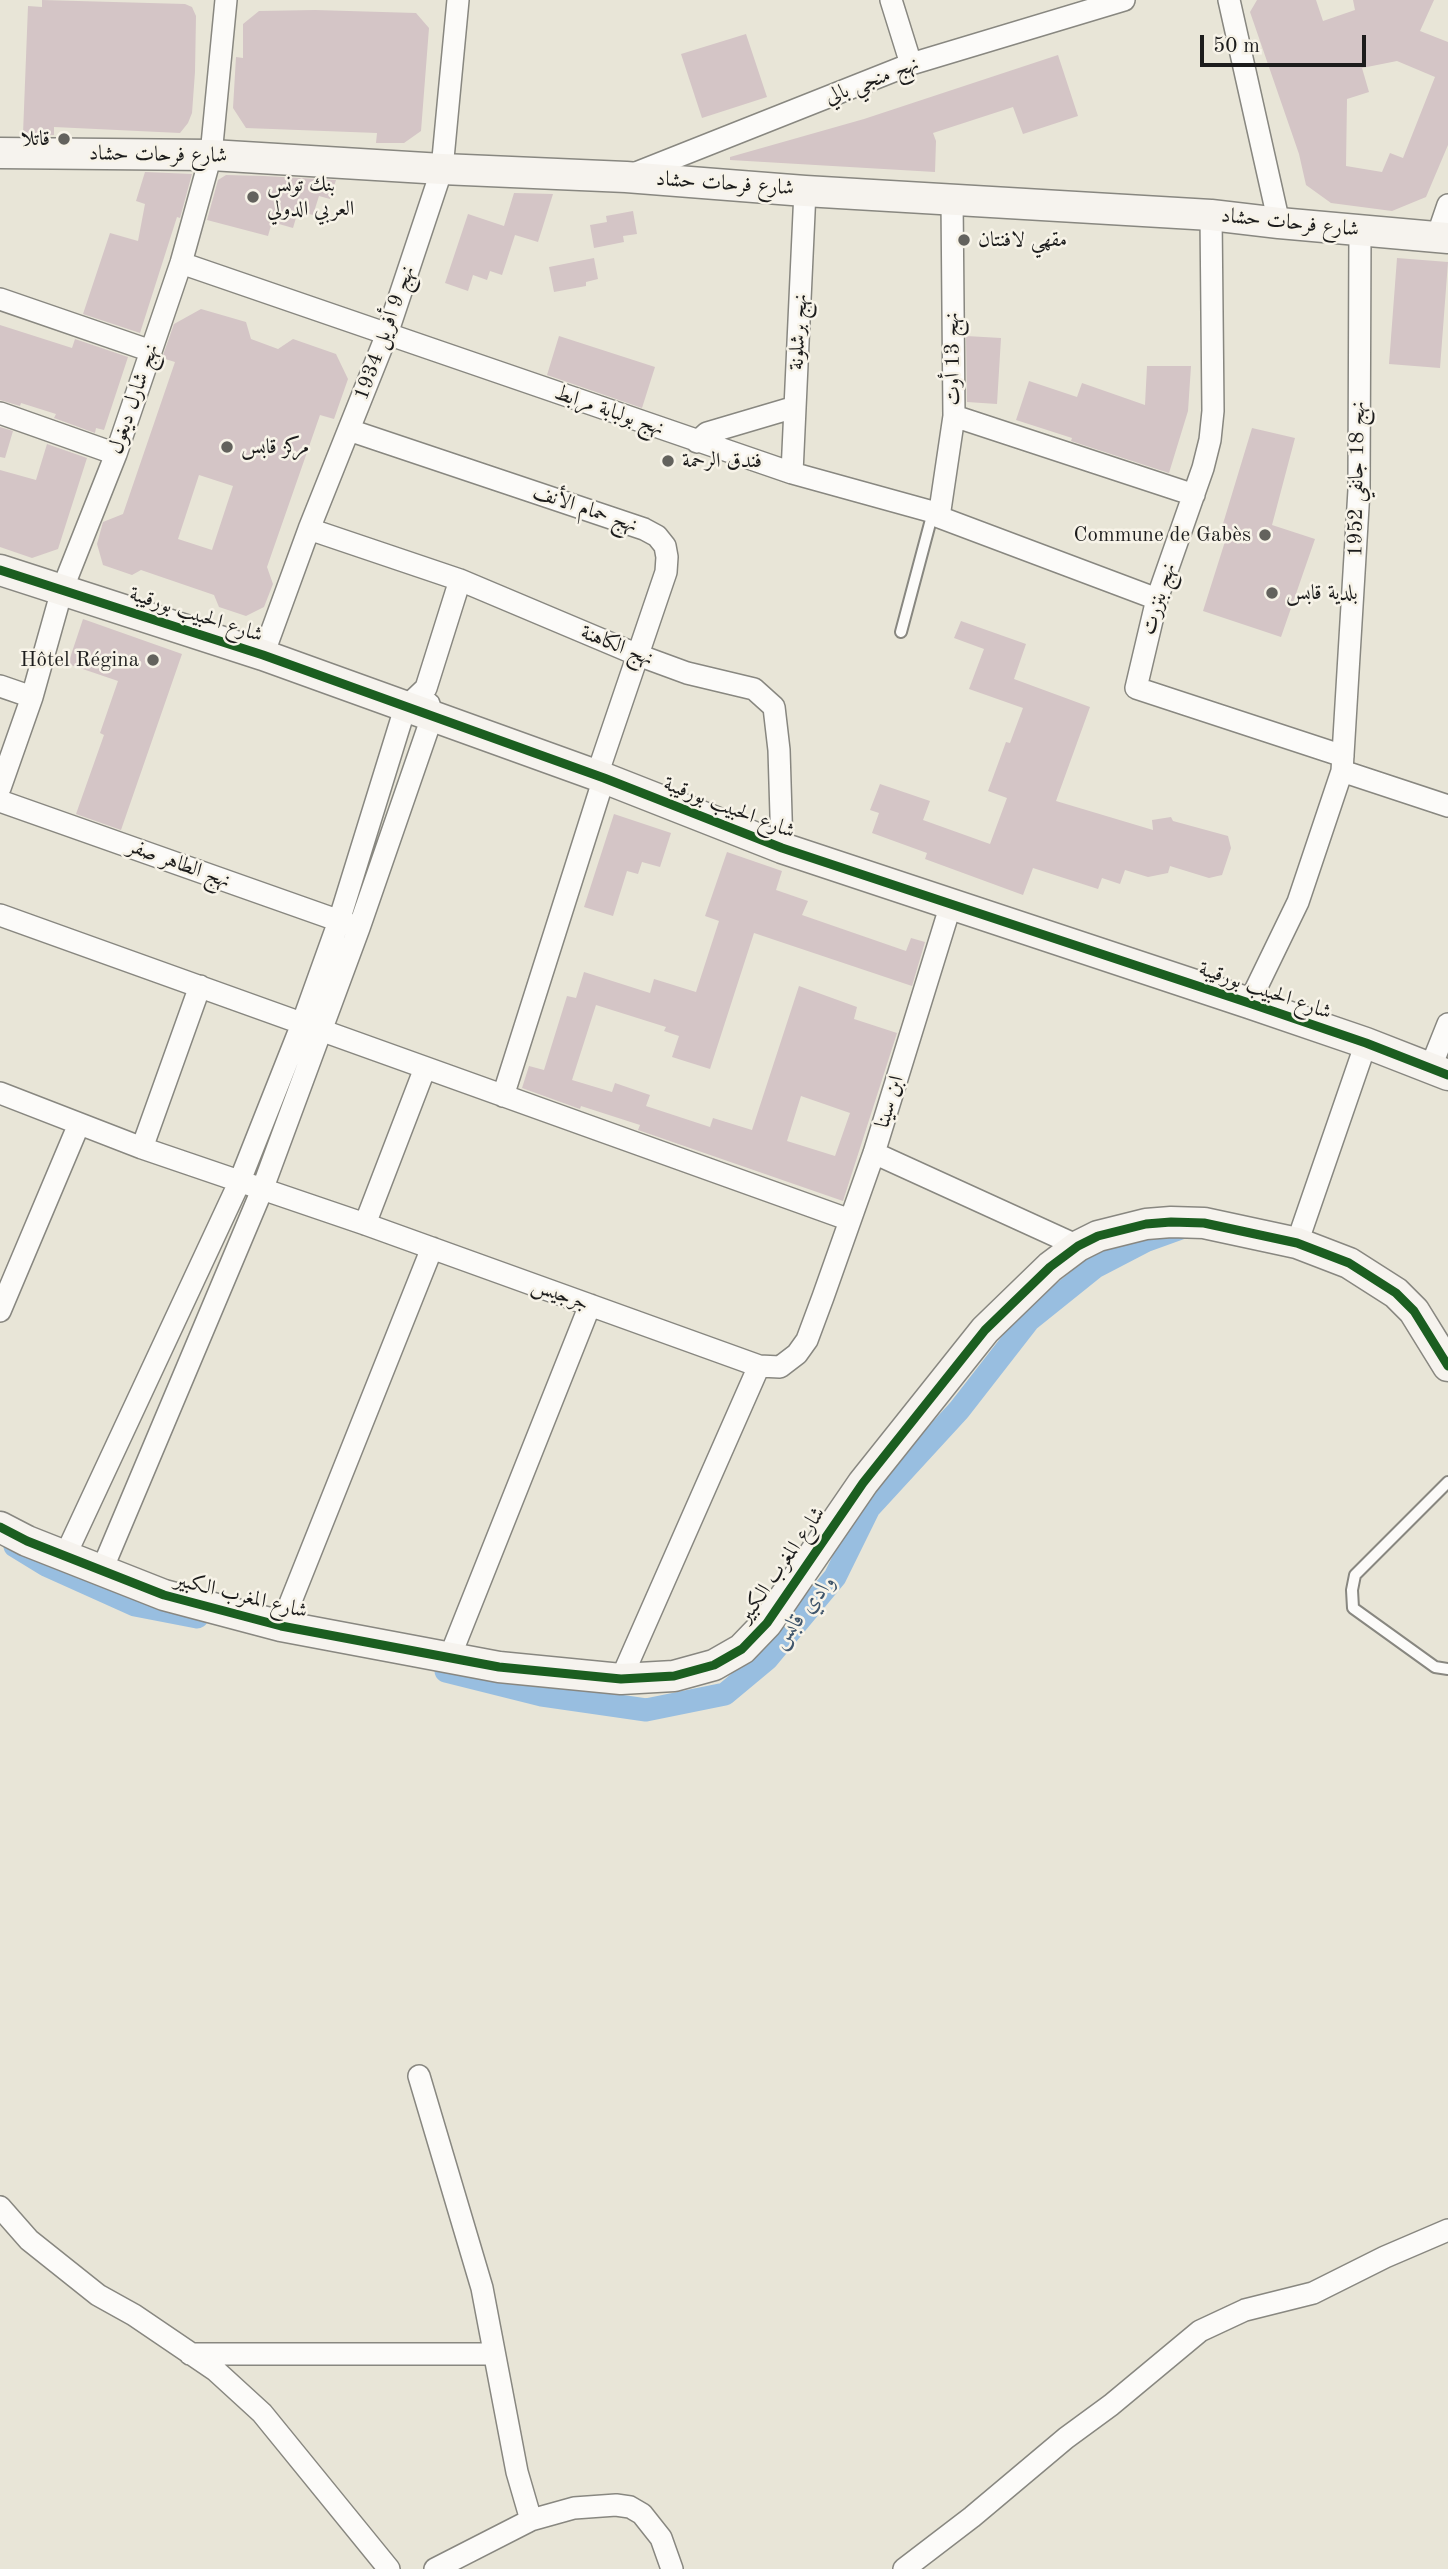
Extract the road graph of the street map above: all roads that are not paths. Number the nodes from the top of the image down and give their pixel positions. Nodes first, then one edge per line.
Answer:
1 (226, 0) edge
2 (458, 0) edge
3 (891, 0) edge
4 (1124, 0) edge
5 (1229, 0) edge
6 (911, 64) junction
7 (0, 153) edge
8 (211, 155) junction
9 (442, 169) junction
10 (626, 177) junction
11 (805, 191) junction
12 (952, 199) junction
13 (1448, 205) edge
14 (1211, 215) junction
15 (1279, 223) junction
16 (1360, 231) junction
17 (1443, 237) edge
18 (180, 263) junction
19 (0, 299) edge
20 (387, 334) junction
21 (150, 351) junction
22 (795, 407) junction
23 (0, 413) edge
24 (954, 416) junction
25 (348, 430) junction
26 (697, 442) junction
27 (116, 454) junction
28 (792, 473) junction
29 (1194, 495) junction
30 (936, 515) junction
31 (309, 529) junction
32 (0, 570) edge
33 (460, 580) junction
34 (62, 590) junction
35 (1157, 599) junction
36 (901, 632) dead end
37 (263, 655) junction
38 (638, 655) junction
39 (0, 685) edge
40 (32, 697) junction
41 (421, 704) junction
42 (1342, 764) junction
43 (600, 778) junction
44 (0, 788) edge
45 (0, 801) edge
46 (1448, 806) edge
47 (782, 848) junction
48 (951, 904) junction
49 (0, 915) edge
50 (349, 924) junction
51 (200, 986) junction
52 (1249, 1003) junction
53 (1448, 1024) edge
54 (312, 1027) junction
55 (1366, 1044) junction
56 (425, 1068) junction
57 (1439, 1072) edge
58 (0, 1093) edge
59 (503, 1096) junction
60 (79, 1124) junction
61 (142, 1148) junction
62 (874, 1153) junction
63 (239, 1182) junction
64 (262, 1190) junction
65 (850, 1220) junction
66 (365, 1224) junction
67 (1297, 1242) junction
68 (1078, 1246) junction
69 (432, 1248) junction
70 (590, 1305) junction
71 (0, 1311) edge
72 (759, 1366) junction
73 (1448, 1366) edge
74 (1448, 1482) edge
75 (0, 1527) edge
76 (65, 1556) junction
77 (101, 1572) junction
78 (281, 1626) junction
79 (449, 1659) junction
80 (1448, 1669) edge
81 (621, 1679) junction
82 (419, 2076) dead end
83 (0, 2207) edge
84 (1448, 2230) edge
85 (190, 2354) junction
86 (494, 2354) junction
87 (531, 2519) junction
88 (389, 2569) edge
89 (435, 2569) edge
90 (672, 2569) edge
91 (904, 2569) edge

1 - 8 street, نهج شارل ديغول
2 - 9 street, نهج 9 أفريل 1934
3 - 6 street
4 - 6 street, نهج منجي بالي
5 - 15 street
6 - 10 street, نهج منجي بالي
7 - 8 street, شارع فرحات حشاد
8 - 9 street, شارع فرحات حشاد
8 - 18 street, نهج شارل ديغول
9 - 10 street, شارع فرحات حشاد
9 - 20 street, نهج 9 أفريل 1934
10 - 11 street, شارع فرحات حشاد
11 - 12 street, شارع فرحات حشاد
11 - 22 street, نهج برشلونة
12 - 14 street, شارع فرحات حشاد
12 - 24 street, نهج 13 أوت
13 - 17 street
14 - 15 street, شارع فرحات حشاد
14 - 29 street, نهج بنزرت
15 - 16 street, شارع فرحات حشاد
16 - 17 street, شارع فرحات حشاد
16 - 42 street, نهج 18 جانفي 1952
18 - 20 street, نهج بولبابة مرابط
18 - 21 street, نهج شارل ديغول
19 - 21 street
20 - 25 street, نهج 9 أفريل 1934
20 - 26 street, نهج بولبابة مرابط
21 - 27 street, نهج شارل ديغول
22 - 26 street
22 - 28 street, نهج برشلونة
23 - 27 street
24 - 29 street
24 - 30 street, نهج 13 أوت
25 - 31 street, نهج 9 أفريل 1934
25 - 38 street, نهج حمام الأنف
26 - 28 street, نهج بولبابة مرابط
27 - 34 street, نهج شارل ديغول
28 - 30 street, نهج بولبابة مرابط
29 - 35 street, نهج بنزرت
30 - 35 street, نهج بولبابة مرابط
30 - 36 lane
31 - 33 street, نهج الكاهنة
31 - 37 street, نهج 9 أفريل 1934
32 - 34 street, شارع الحبيب بورقيبة
33 - 38 street, نهج الكاهنة
33 - 41 street
34 - 37 street, شارع الحبيب بورقيبة
34 - 40 street, نهج شارل ديغول
35 - 42 street, نهج بنزرت
37 - 41 street, شارع الحبيب بورقيبة
38 - 43 street, نهج حمام الأنف
38 - 47 street, نهج الكاهنة
39 - 40 street
40 - 44 street, نهج شارل ديغول
41 - 43 street, شارع الحبيب بورقيبة
41 - 50 street
42 - 46 street, نهج بنزرت
42 - 52 street, نهج 18 جانفي 1952
43 - 47 street, شارع الحبيب بورقيبة
43 - 59 street, نهج حمام الأنف
45 - 50 street, نهج الطاهر صفر
47 - 48 street, شارع الحبيب بورقيبة
48 - 52 street, شارع الحبيب بورقيبة
48 - 62 street, ابن سينا
49 - 51 street
50 - 54 street
51 - 54 street
51 - 61 street
52 - 55 street, شارع الحبيب بورقيبة
53 - 57 street
54 - 56 street
54 - 63 street
54 - 64 street
55 - 57 street, شارع الحبيب بورقيبة
55 - 67 street
56 - 59 street
56 - 66 street
58 - 60 street, جرجيس
59 - 65 street
60 - 61 street, جرجيس
60 - 71 street
61 - 63 street, جرجيس
62 - 65 street, ابن سينا
62 - 68 street
63 - 64 street, جرجيس
63 - 76 street
64 - 66 street, جرجيس
64 - 77 street
65 - 72 street, ابن سينا
66 - 69 street, جرجيس
67 - 68 street, شارع المغرب الكبير
67 - 73 street, شارع المغرب الكبير
68 - 81 street, شارع المغرب الكبير
69 - 70 street, جرجيس
69 - 78 street
70 - 72 street, جرجيس
70 - 79 street
72 - 81 street
74 - 80 lane
75 - 76 street, شارع المغرب الكبير
76 - 77 street, شارع المغرب الكبير
77 - 78 street, شارع المغرب الكبير
78 - 79 street, شارع المغرب الكبير
79 - 81 street, شارع المغرب الكبير
82 - 86 street
83 - 85 street
84 - 91 street
85 - 86 street
85 - 88 street
86 - 87 street
87 - 89 street
87 - 90 street

